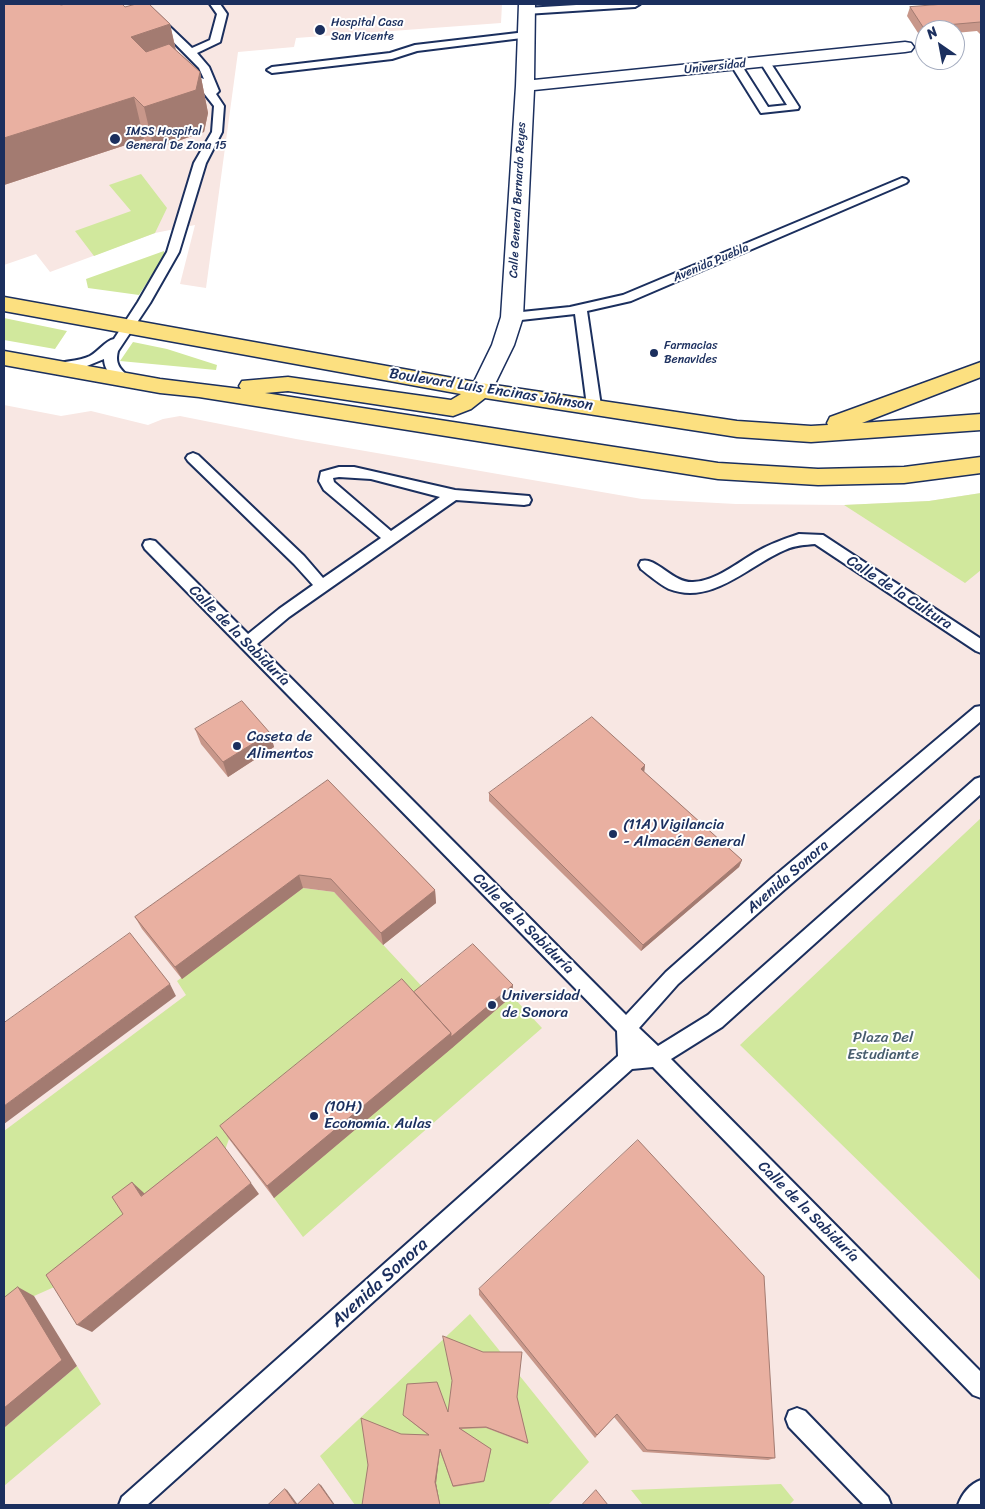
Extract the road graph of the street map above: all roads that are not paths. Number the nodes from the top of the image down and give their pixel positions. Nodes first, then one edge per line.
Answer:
1 (141, 4) edge
2 (215, 4) edge
3 (635, 4) edge
4 (526, 7) edge
5 (526, 35) junction
6 (905, 48) dead end
7 (191, 52) junction
8 (765, 62) junction
9 (736, 65) junction
10 (272, 70) dead end
11 (173, 80) edge
12 (525, 86) junction
13 (219, 106) junction
14 (902, 182) dead end
15 (4, 304) edge
16 (581, 309) junction
17 (512, 317) junction
18 (127, 327) junction
19 (4, 358) edge
20 (56, 368) junction
21 (981, 370) edge
22 (124, 380) junction
23 (198, 390) junction
24 (481, 390) junction
25 (981, 402) edge
26 (594, 406) junction
27 (981, 422) edge
28 (920, 426) junction
29 (810, 434) junction
30 (192, 458) dead end
31 (981, 465) edge
32 (453, 495) junction
33 (524, 500) dead end
34 (391, 539) junction
35 (150, 546) dead end
36 (646, 566) dead end
37 (322, 586) junction
38 (247, 644) junction
39 (981, 647) edge
40 (981, 712) edge
41 (981, 784) edge
42 (626, 1028) junction
43 (656, 1058) junction
44 (628, 1060) junction
45 (981, 1387) edge
46 (798, 1419) dead end
47 (981, 1491) edge
48 (130, 1505) edge
49 (880, 1505) edge
50 (970, 1505) edge

1 - 7 lane
2 - 7 lane
3 - 4 lane
4 - 5 street, Calle General Bernardo Reyes
5 - 10 lane
5 - 12 street, Calle General Bernardo Reyes
6 - 8 street, Universidad
7 - 13 lane
8 - 9 street, Universidad
8 - 9 lane
9 - 12 street, Universidad
11 - 13 lane
12 - 17 street, Calle General Bernardo Reyes
13 - 18 lane
14 - 16 lane, Avenida Puebla
15 - 18 main road, Boulevard Luis Encinas Johnson
16 - 17 lane, Avenida Puebla
16 - 26 lane
17 - 24 street, Calle General Bernardo Reyes
18 - 20 lane
18 - 22 lane
18 - 24 main road, Boulevard Luis Encinas Johnson
19 - 20 main road
20 - 22 main road
21 - 29 main road
22 - 23 main road
23 - 24 main road
23 - 31 main road
24 - 26 main road, Boulevard Luis Encinas Johnson
25 - 28 main road
26 - 29 main road, Boulevard Luis Encinas Johnson
27 - 28 main road, Boulevard Luis Encinas Johnson
28 - 29 main road, Boulevard Luis Encinas Johnson
30 - 37 lane
32 - 33 lane
32 - 34 lane
32 - 34 lane
34 - 37 lane
35 - 38 lane, Calle de la Sabiduría
36 - 39 lane, Calle de la Cultura
37 - 38 lane
38 - 42 lane, Calle de la Sabiduría
40 - 42 lane, Avenida Sonora
41 - 43 lane
42 - 43 lane, Calle de la Sabiduría
42 - 44 lane
43 - 44 lane
43 - 45 lane, Calle de la Sabiduría
44 - 48 lane, Avenida Sonora
46 - 49 lane
47 - 50 lane

